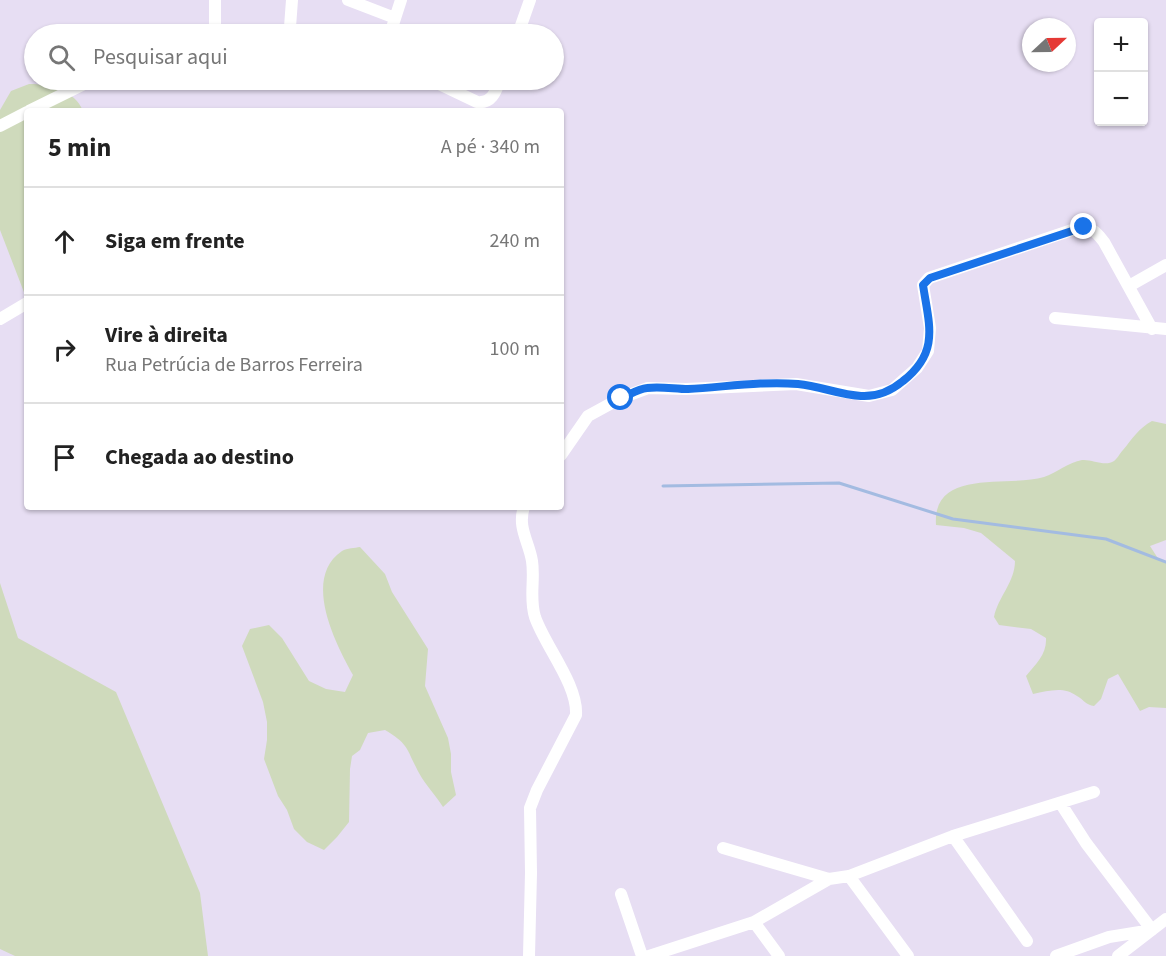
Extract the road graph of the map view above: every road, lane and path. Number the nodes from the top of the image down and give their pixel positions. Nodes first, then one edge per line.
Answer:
1 (215, 0) edge
2 (292, 0) edge
3 (348, 0) edge
4 (401, 0) edge
5 (530, 0) edge
6 (395, 18) junction
7 (215, 24) edge
8 (290, 24) edge
9 (393, 24) edge
10 (522, 24) edge
11 (72, 90) edge
12 (452, 90) edge
13 (496, 90) edge
14 (36, 108) edge
15 (24, 114) edge
16 (0, 126) edge
17 (1166, 265) edge
18 (1129, 286) junction
19 (24, 305) edge
20 (1055, 318) dead end
21 (0, 319) edge
22 (1152, 329) junction
23 (1166, 329) edge
24 (564, 450) edge
25 (523, 510) edge
26 (1094, 792) dead end
27 (1061, 804) junction
28 (953, 836) junction
29 (723, 848) dead end
30 (849, 876) junction
31 (829, 879) junction
32 (621, 894) dead end
33 (1166, 919) edge
34 (754, 922) junction
35 (1152, 930) junction
36 (1121, 935) junction
37 (1103, 939) junction
38 (1027, 941) dead end
39 (1118, 953) edge
40 (529, 956) edge
41 (642, 956) edge
42 (649, 956) edge
43 (779, 956) edge
44 (908, 956) edge
45 (1056, 956) edge

1 - 7 street
2 - 8 street
3 - 6 street
4 - 6 street
5 - 10 street
6 - 9 street
11 - 14 street
12 - 13 street
15 - 16 street
17 - 18 street
18 - 22 street
18 - 24 street
19 - 21 street
20 - 22 street
22 - 23 street
25 - 40 street
26 - 27 street
27 - 28 street
27 - 35 street
28 - 30 street
28 - 38 street
29 - 31 street
30 - 31 street
30 - 44 street
31 - 34 street
32 - 41 street
33 - 35 street
34 - 42 street
34 - 43 street
35 - 36 street
35 - 39 street
36 - 37 street
36 - 39 street
37 - 39 street
37 - 45 street

